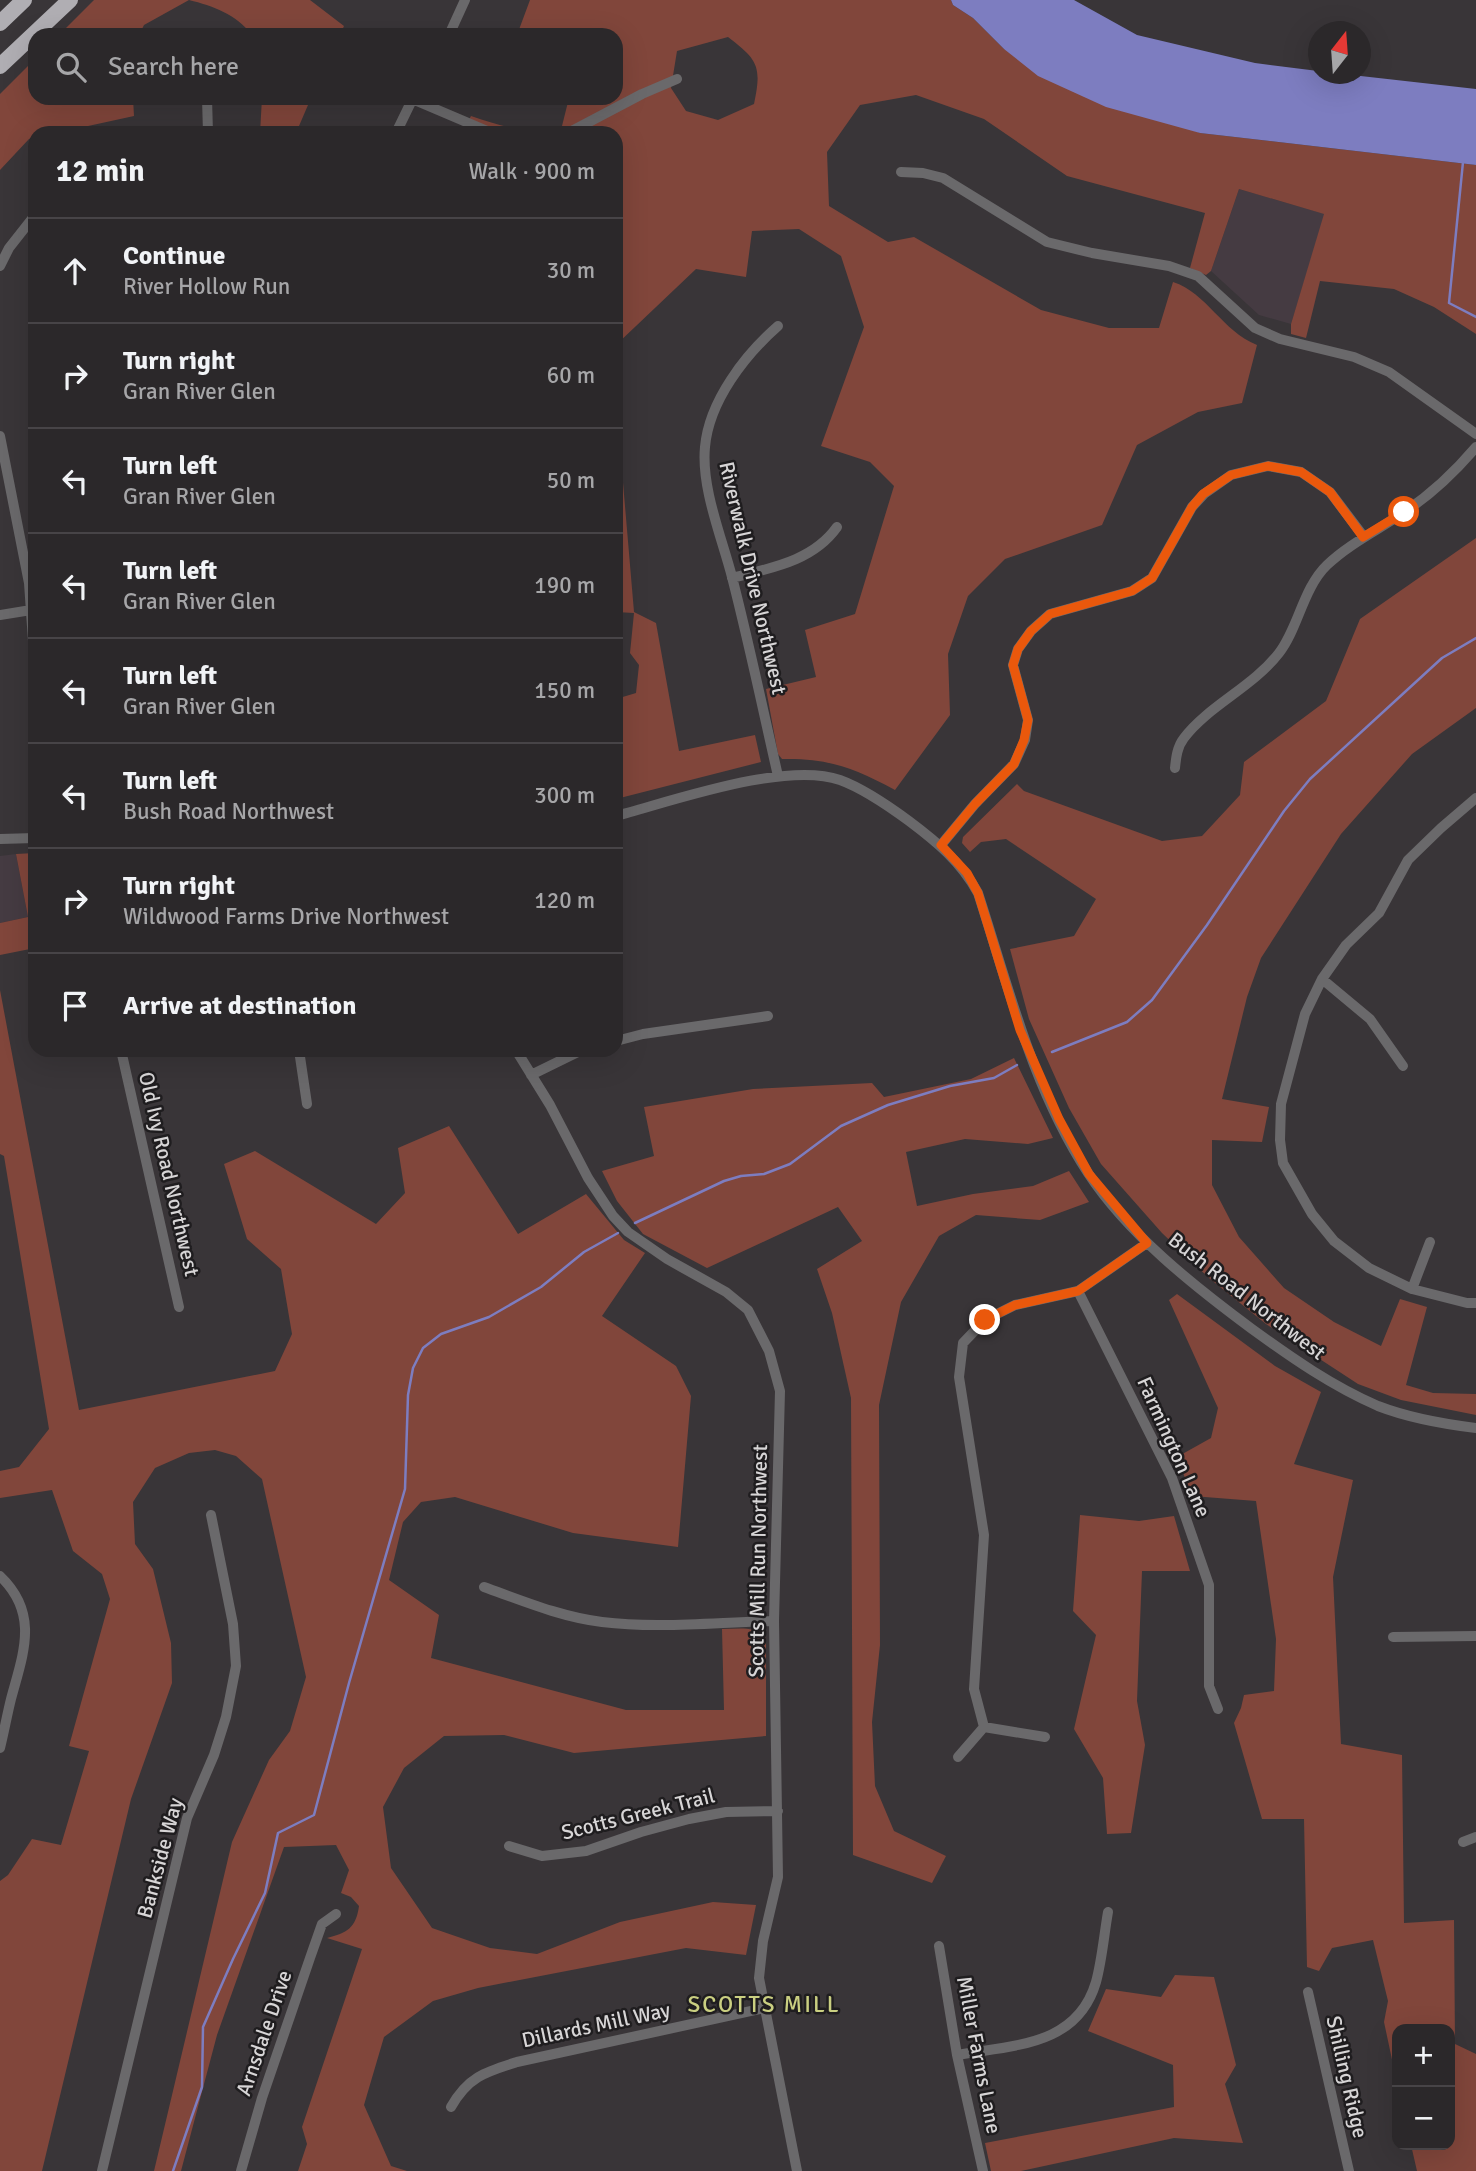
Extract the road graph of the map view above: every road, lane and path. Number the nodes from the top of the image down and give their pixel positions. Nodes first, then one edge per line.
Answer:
1 (24, 0) edge
2 (70, 0) edge
3 (465, 0) edge
4 (0, 23) edge
5 (41, 28) edge
6 (452, 28) edge
7 (28, 40) edge
8 (2, 65) edge
9 (677, 79) dead end
10 (623, 104) edge
11 (207, 105) edge
12 (410, 105) edge
13 (429, 105) edge
14 (621, 105) edge
15 (208, 126) edge
16 (399, 126) edge
17 (476, 126) edge
18 (581, 126) edge
19 (901, 172) dead end
20 (28, 224) edge
21 (0, 266) edge
22 (778, 326) dead end
23 (1476, 434) edge
24 (0, 436) edge
25 (1476, 447) edge
26 (837, 527) dead end
27 (1363, 537) junction
28 (28, 564) edge
29 (732, 578) junction
30 (28, 610) edge
31 (0, 615) edge
32 (1175, 768) dead end
33 (778, 776) junction
34 (1476, 799) edge
35 (623, 814) edge
36 (28, 838) edge
37 (0, 839) edge
38 (941, 845) junction
39 (1322, 979) junction
40 (768, 1016) dead end
41 (623, 1039) edge
42 (123, 1057) edge
43 (300, 1057) edge
44 (520, 1057) edge
45 (568, 1057) edge
46 (1403, 1066) dead end
47 (531, 1075) junction
48 (307, 1104) dead end
49 (1430, 1242) dead end
50 (1147, 1243) junction
51 (1412, 1289) junction
52 (1078, 1291) junction
53 (1476, 1303) edge
54 (179, 1307) dead end
55 (1476, 1427) edge
56 (211, 1515) dead end
57 (0, 1576) edge
58 (484, 1587) dead end
59 (774, 1620) junction
60 (1476, 1636) edge
61 (1393, 1637) dead end
62 (5, 1702) edge
63 (1218, 1709) dead end
64 (984, 1727) junction
65 (1045, 1737) dead end
66 (0, 1748) edge
67 (958, 1757) dead end
68 (778, 1811) junction
69 (1476, 1837) edge
70 (1463, 1842) dead end
71 (509, 1846) dead end
72 (1108, 1912) dead end
73 (336, 1914) dead end
74 (939, 1946) dead end
75 (1308, 1992) dead end
76 (765, 2008) junction
77 (957, 2055) junction
78 (450, 2107) dead end
79 (102, 2171) edge
80 (241, 2171) edge
81 (797, 2171) edge
82 (983, 2171) edge
83 (1349, 2171) edge

1 - 4 highway
2 - 5 highway
3 - 6 street
7 - 8 highway
9 - 10 street
11 - 15 street
12 - 16 street
13 - 17 street
14 - 18 street
19 - 23 street
20 - 21 street
22 - 29 street, Riverwalk Drive Northwest
24 - 28 street
25 - 27 street
26 - 29 street
27 - 32 street
27 - 38 street
29 - 33 street, Riverwalk Drive Northwest
30 - 31 street
33 - 35 street
33 - 38 street, Bush Road Northwest
34 - 39 street
36 - 37 street
38 - 50 street, Bush Road Northwest
39 - 46 street
39 - 51 street
40 - 41 street
42 - 54 street, Old Ivy Road Northwest
43 - 48 street
44 - 47 street, Scotts Mill Run Northwest
45 - 47 street
47 - 59 street, Scotts Mill Run Northwest
49 - 51 street
50 - 52 street
50 - 55 street, Bush Road Northwest
51 - 53 street
52 - 63 street, Farmington Lane
52 - 64 street
56 - 79 street, Bankside Way
57 - 62 street
58 - 59 street
59 - 68 street, Scotts Mill Run Northwest
60 - 61 street
62 - 66 street
64 - 65 street
64 - 67 street
68 - 71 street, Scotts Greek Trail
68 - 76 street, Scotts Mill Run Northwest
69 - 70 street
72 - 77 street
73 - 80 street, Arnsdale Drive
74 - 77 street, Miller Farms Lane
75 - 83 street, Shilling Ridge
76 - 78 street, Dillards Mill Way
76 - 81 street, Scotts Mill Run Northwest
77 - 82 street, Miller Farms Lane

